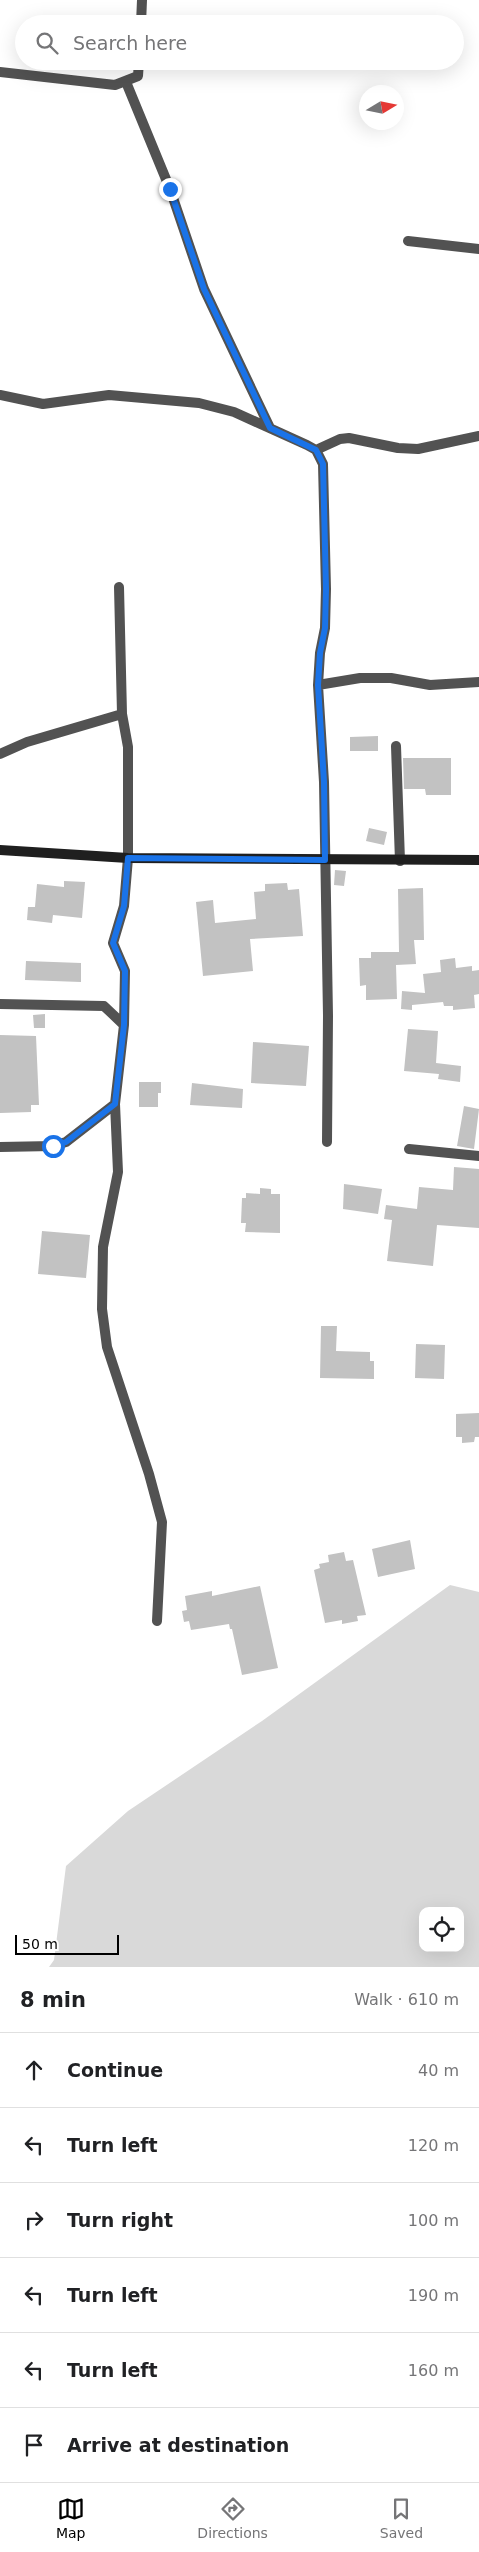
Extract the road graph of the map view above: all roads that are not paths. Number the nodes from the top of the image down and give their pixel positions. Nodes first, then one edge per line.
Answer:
1 (142, 0) edge
2 (141, 15) edge
3 (138, 70) edge
4 (0, 72) edge
5 (126, 82) junction
6 (408, 240) dead end
7 (479, 249) edge
8 (0, 396) edge
9 (270, 428) junction
10 (479, 436) edge
11 (316, 450) junction
12 (119, 587) dead end
13 (479, 682) edge
14 (318, 685) junction
15 (122, 714) junction
16 (396, 746) dead end
17 (0, 754) edge
18 (0, 850) edge
19 (128, 858) junction
20 (325, 860) junction
21 (479, 860) edge
22 (400, 861) junction
23 (0, 1004) edge
24 (124, 1025) junction
25 (115, 1104) junction
26 (327, 1142) dead end
27 (0, 1147) edge
28 (409, 1149) dead end
29 (479, 1156) edge
30 (157, 1621) dead end

1 - 2 street
3 - 5 street
4 - 5 street
5 - 9 street
6 - 7 street
8 - 9 street
9 - 11 street
10 - 11 street
11 - 14 street
12 - 15 street
13 - 14 street
14 - 20 street
15 - 17 street
15 - 19 street
16 - 22 street
18 - 19 street
19 - 20 street
19 - 24 street
20 - 22 street
20 - 26 street
21 - 22 street
23 - 24 street
24 - 25 street
25 - 27 street
25 - 30 street
28 - 29 street

